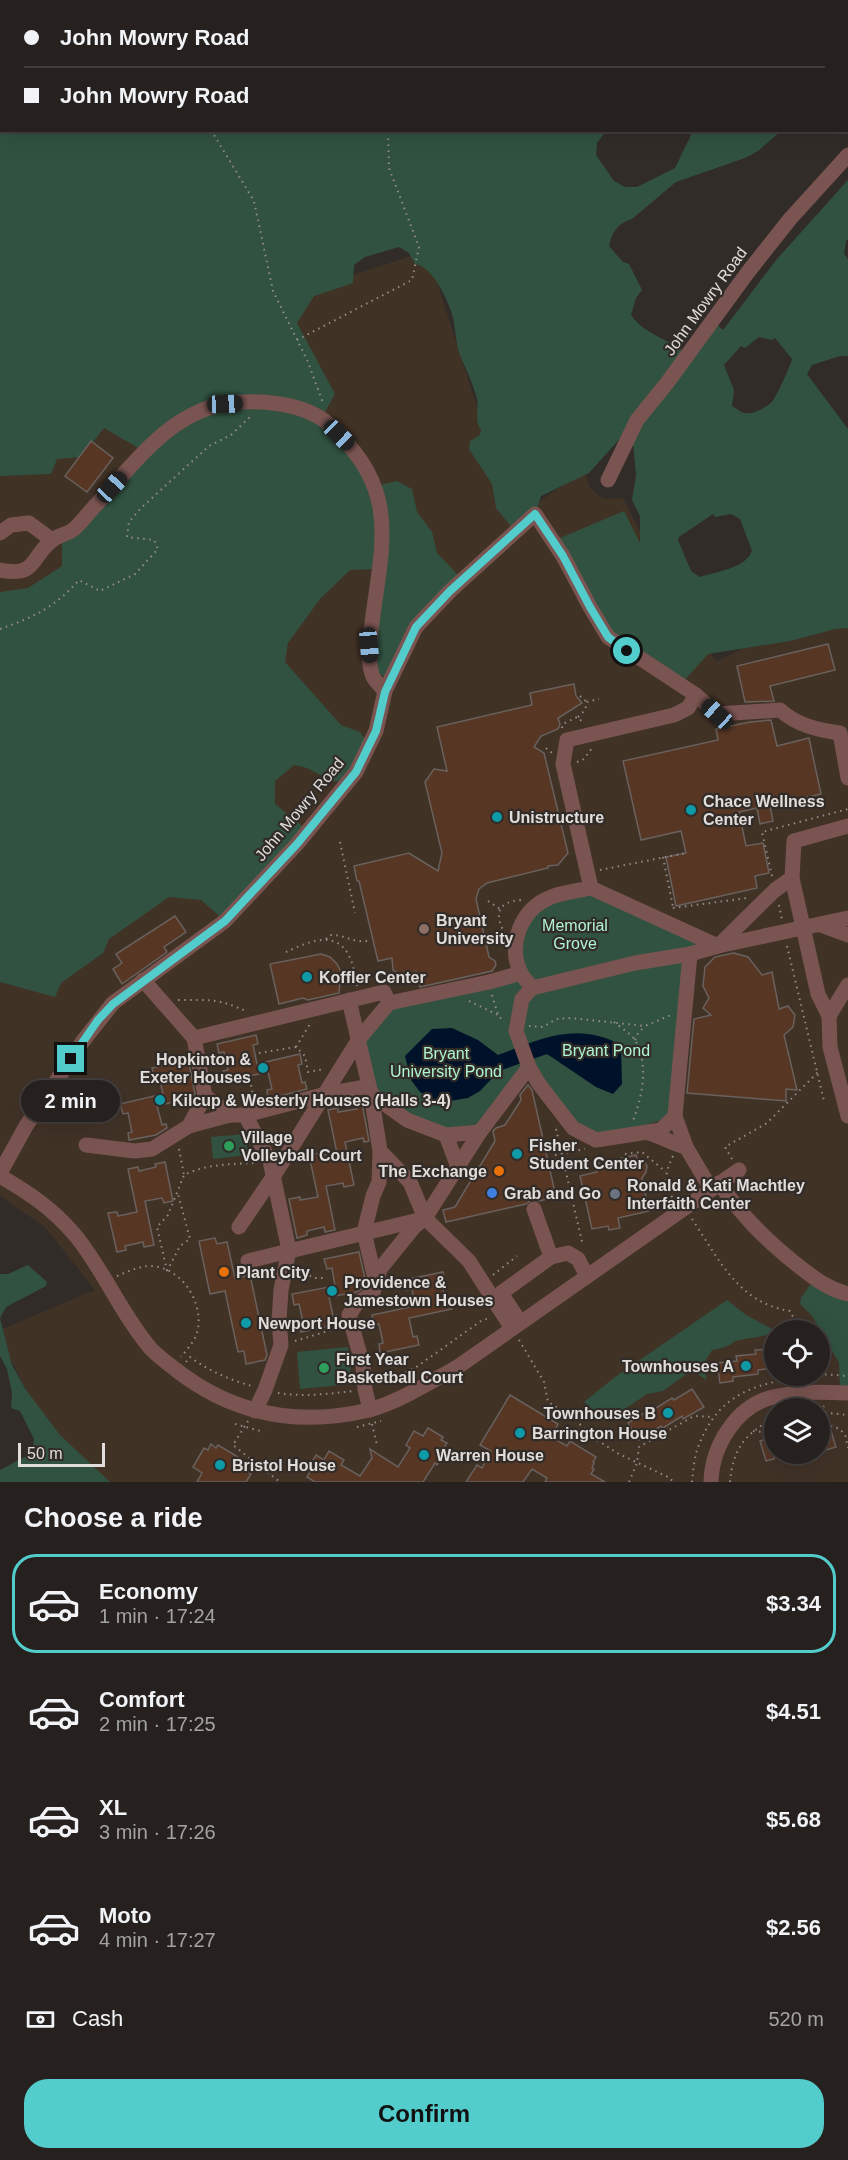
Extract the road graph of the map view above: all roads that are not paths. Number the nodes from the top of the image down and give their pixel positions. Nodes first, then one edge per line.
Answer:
1 (848, 155) edge
2 (608, 480) dead end
3 (0, 533) edge
4 (52, 540) junction
5 (0, 570) edge
6 (385, 692) junction
7 (696, 695) junction
8 (844, 731) edge
9 (848, 778) edge
10 (848, 826) edge
11 (792, 878) junction
12 (589, 880) junction
13 (848, 918) edge
14 (821, 925) junction
15 (803, 929) junction
16 (848, 935) edge
17 (718, 946) junction
18 (690, 954) junction
19 (520, 973) junction
20 (144, 980) junction
21 (848, 985) edge
22 (532, 988) junction
23 (354, 999) junction
24 (389, 1003) junction
25 (830, 1016) junction
26 (194, 1038) junction
27 (359, 1039) junction
28 (529, 1067) junction
29 (370, 1090) junction
30 (326, 1094) junction
31 (205, 1096) junction
32 (238, 1115) junction
33 (675, 1116) junction
34 (848, 1116) edge
35 (182, 1130) junction
36 (480, 1132) junction
37 (646, 1133) junction
38 (446, 1136) junction
39 (86, 1145) dead end
40 (682, 1146) junction
41 (380, 1151) junction
42 (736, 1165) road end
43 (458, 1167) junction
44 (0, 1174) edge
45 (273, 1178) junction
46 (715, 1186) junction
47 (534, 1209) dead end
48 (425, 1218) junction
49 (239, 1227) dead end
50 (364, 1232) junction
51 (288, 1255) junction
52 (551, 1257) junction
53 (248, 1261) dead end
54 (587, 1276) junction
55 (376, 1283) junction
56 (848, 1294) edge
57 (515, 1324) junction
58 (848, 1393) edge
59 (370, 1410) junction
60 (255, 1411) junction
61 (711, 1482) edge

1 - 2 street, John Mowry Road
3 - 4 street
4 - 5 street
4 - 6 street
6 - 7 street, John Mowry Road
6 - 20 street, John Mowry Road
7 - 8 street, John Mowry Road
7 - 12 street
8 - 9 street, John Mowry Road
10 - 11 street
11 - 15 street
11 - 17 street
12 - 17 street
12 - 19 street
13 - 14 street
14 - 15 street
14 - 16 street
15 - 17 street
15 - 25 street
17 - 18 street
18 - 22 street
18 - 33 street
19 - 22 street
19 - 24 street
20 - 26 street
20 - 44 street, John Mowry Road
21 - 25 street
22 - 28 street
23 - 24 street
23 - 26 street
23 - 27 street
24 - 27 street
25 - 34 street
26 - 31 street
27 - 29 street
27 - 30 street
28 - 36 street
28 - 37 street
29 - 30 street
29 - 38 street
29 - 41 street
30 - 32 street
30 - 45 street
31 - 32 street
31 - 35 street
32 - 35 street
32 - 45 street
33 - 37 street
33 - 40 street
35 - 39 street
36 - 38 street
36 - 43 street
37 - 40 street
38 - 43 street
40 - 46 street
41 - 48 street
41 - 50 street
42 - 46 street
43 - 48 street
44 - 60 street
45 - 49 street
45 - 51 street
46 - 54 street
46 - 56 street
47 - 52 street
48 - 50 street
48 - 55 street
48 - 57 street
50 - 51 street
50 - 55 street
51 - 53 street
51 - 60 street
52 - 54 street
52 - 57 street
54 - 57 street
55 - 59 street
57 - 59 street
58 - 61 street
59 - 60 street

